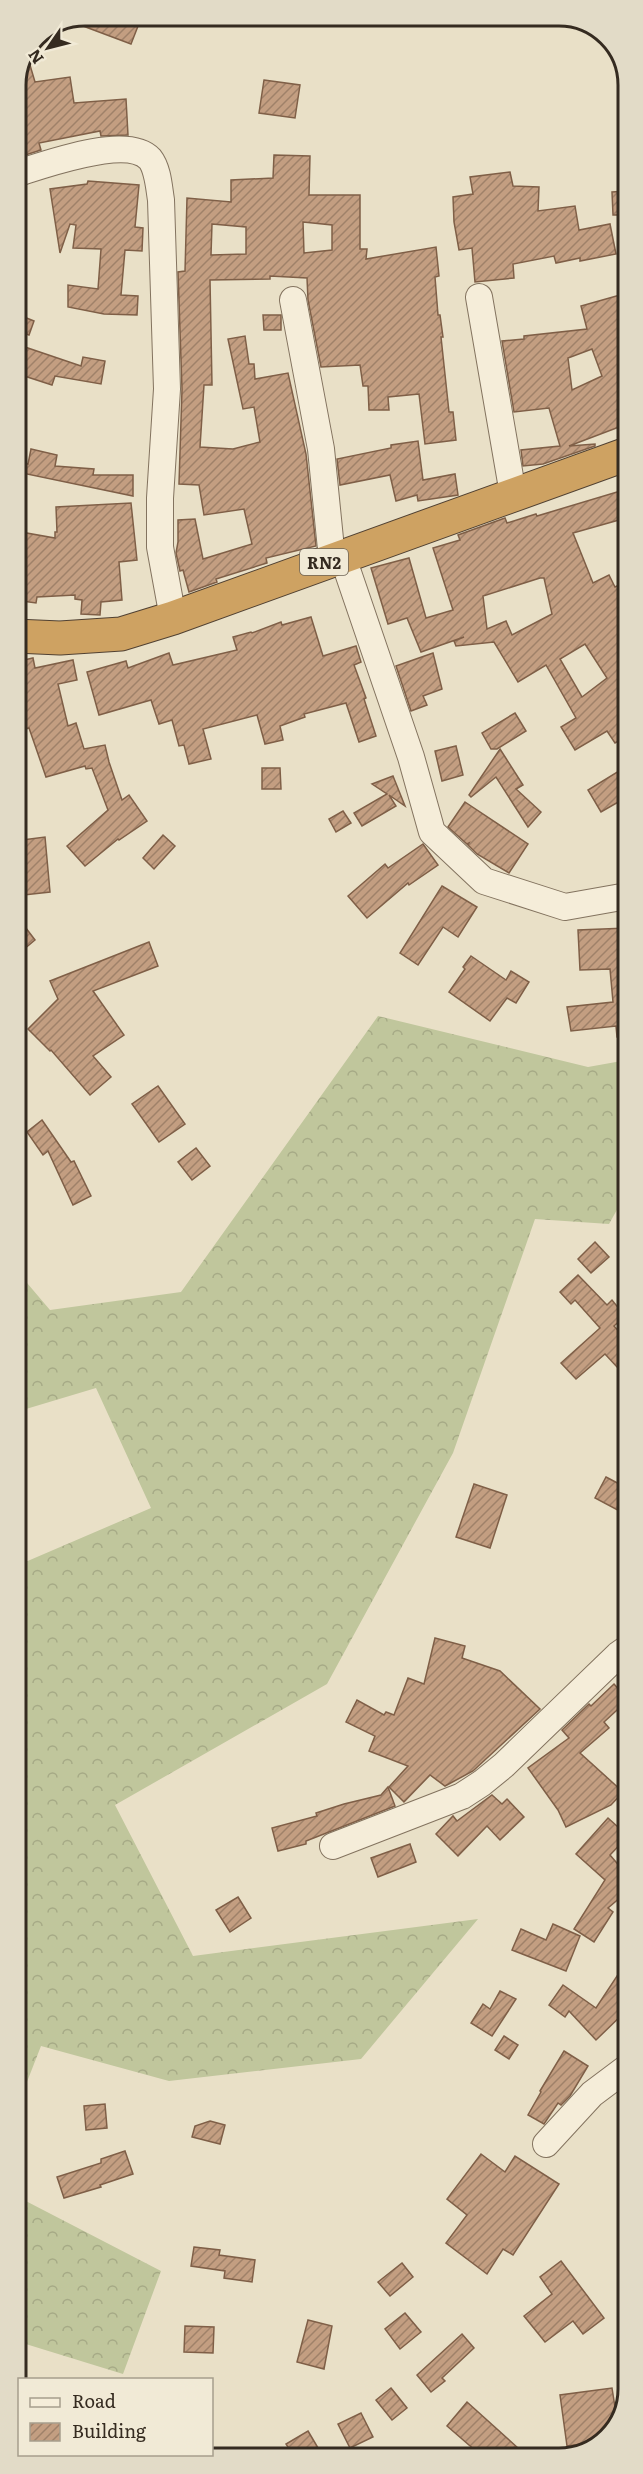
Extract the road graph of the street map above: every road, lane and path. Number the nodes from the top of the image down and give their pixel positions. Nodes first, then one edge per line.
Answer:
1 (26, 171) edge
2 (479, 297) dead end
3 (293, 300) dead end
4 (618, 457) edge
5 (513, 494) junction
6 (337, 557) junction
7 (173, 618) junction
8 (26, 636) edge
9 (618, 898) edge
10 (618, 1655) edge
11 (333, 1846) dead end
12 (618, 2074) edge
13 (546, 2144) dead end

1 - 7 street
2 - 5 street
3 - 6 street
4 - 5 highway, RN2
5 - 6 highway, RN2
6 - 7 highway, RN2
6 - 9 street
7 - 8 highway, RN2
10 - 11 street
12 - 13 street

